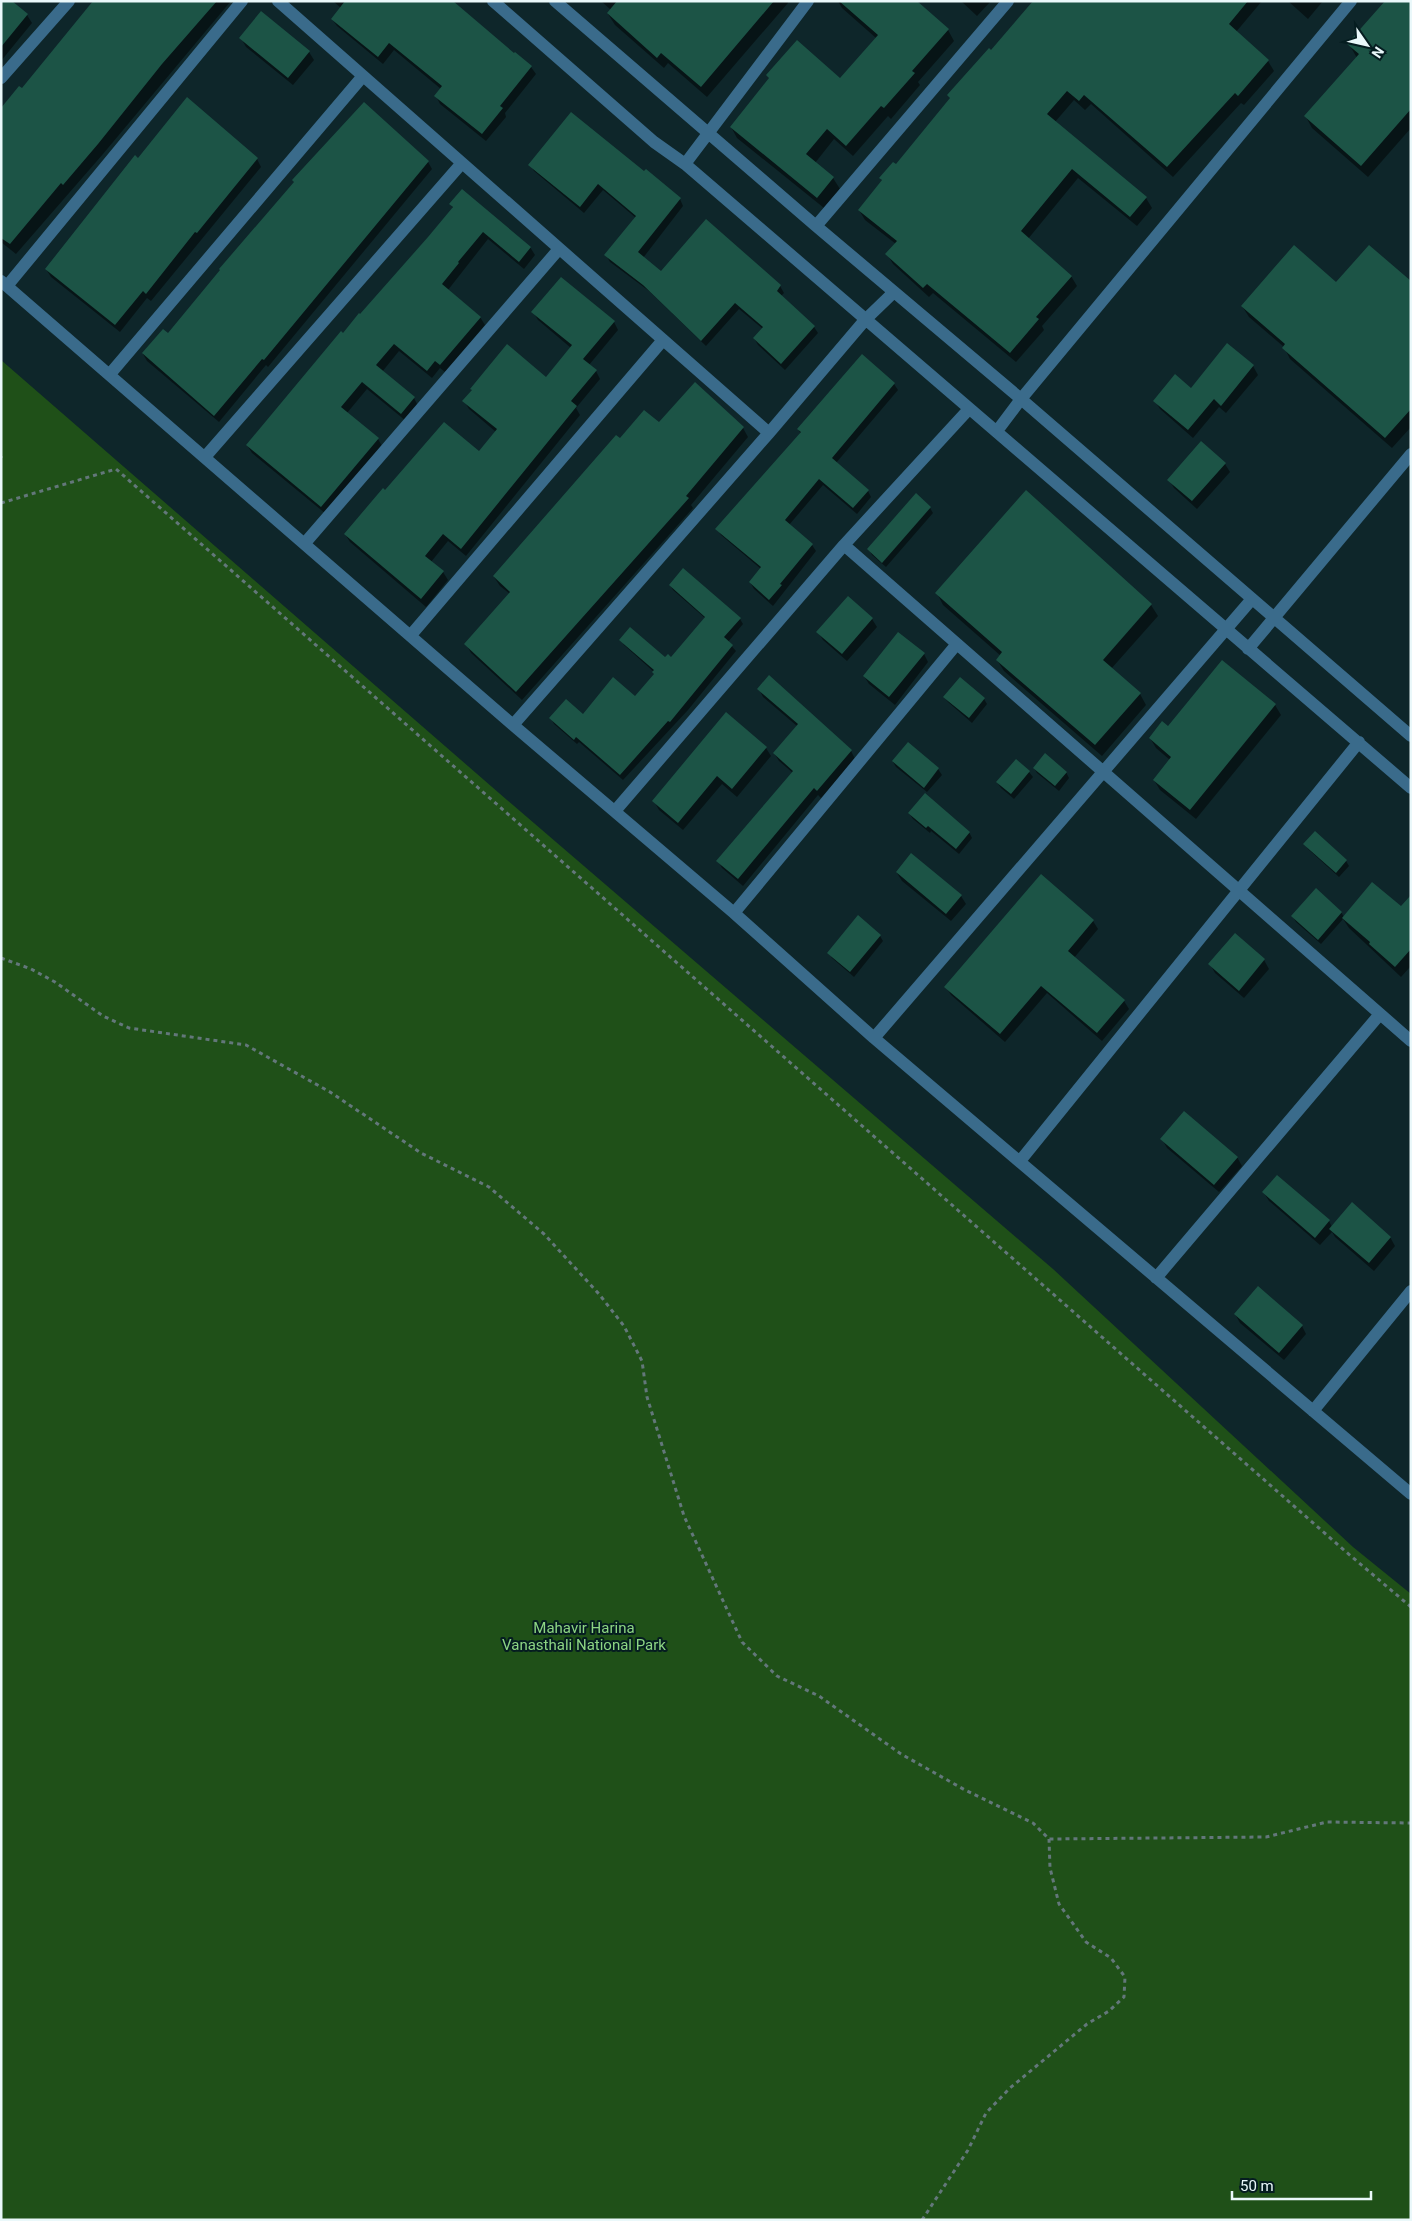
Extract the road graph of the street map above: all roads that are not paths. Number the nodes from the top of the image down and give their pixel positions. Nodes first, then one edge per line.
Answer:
1 (69, 1) edge
2 (242, 1) edge
3 (278, 1) edge
4 (493, 1) edge
5 (555, 1) edge
6 (808, 1) edge
7 (1008, 1) edge
8 (1351, 1) edge
9 (363, 76) junction
10 (1, 78) edge
11 (708, 133) junction
12 (462, 164) junction
13 (685, 164) junction
14 (816, 226) junction
15 (559, 249) junction
16 (4, 283) edge
17 (894, 292) junction
18 (865, 320) junction
19 (663, 340) junction
20 (110, 374) junction
21 (1021, 399) junction
22 (969, 409) junction
23 (997, 432) junction
24 (769, 433) junction
25 (1411, 454) edge
26 (205, 457) junction
27 (305, 543) junction
28 (844, 545) junction
29 (1252, 599) junction
30 (1275, 618) junction
31 (1226, 631) junction
32 (411, 635) junction
33 (956, 645) junction
34 (1248, 649) junction
35 (513, 725) junction
36 (1411, 736) edge
37 (1359, 742) junction
38 (1104, 773) junction
39 (1411, 788) edge
40 (615, 811) junction
41 (1240, 892) junction
42 (734, 913) junction
43 (1380, 1014) junction
44 (874, 1038) junction
45 (1411, 1041) edge
46 (1020, 1161) junction
47 (1156, 1278) junction
48 (1411, 1291) edge
49 (1313, 1411) junction
50 (1411, 1494) edge

1 - 10 street
2 - 16 street
3 - 9 street
4 - 13 street
5 - 11 street
6 - 11 street
7 - 14 street
8 - 21 street
9 - 12 street
9 - 20 street
11 - 13 street
11 - 14 street
12 - 15 street
12 - 26 street
13 - 18 street
14 - 17 street
15 - 19 street
15 - 27 street
16 - 20 street
17 - 18 street
17 - 21 street
18 - 22 street
18 - 24 street
19 - 24 street
19 - 32 street
20 - 26 street
21 - 23 street
21 - 29 street
22 - 23 street
22 - 28 street
23 - 31 street
24 - 35 street
25 - 30 street
26 - 27 street
27 - 32 street
28 - 33 street
28 - 40 street
29 - 30 street
29 - 31 street
30 - 34 street
30 - 36 street
31 - 34 street
31 - 38 street
32 - 35 street
33 - 38 street
33 - 42 street
34 - 37 street
35 - 40 street
37 - 39 street
37 - 41 street
38 - 41 street
38 - 44 street
40 - 42 street
41 - 43 street
41 - 46 street
42 - 44 street
43 - 45 street
43 - 47 street
44 - 46 street
46 - 47 street
47 - 49 street
48 - 49 street
49 - 50 street

